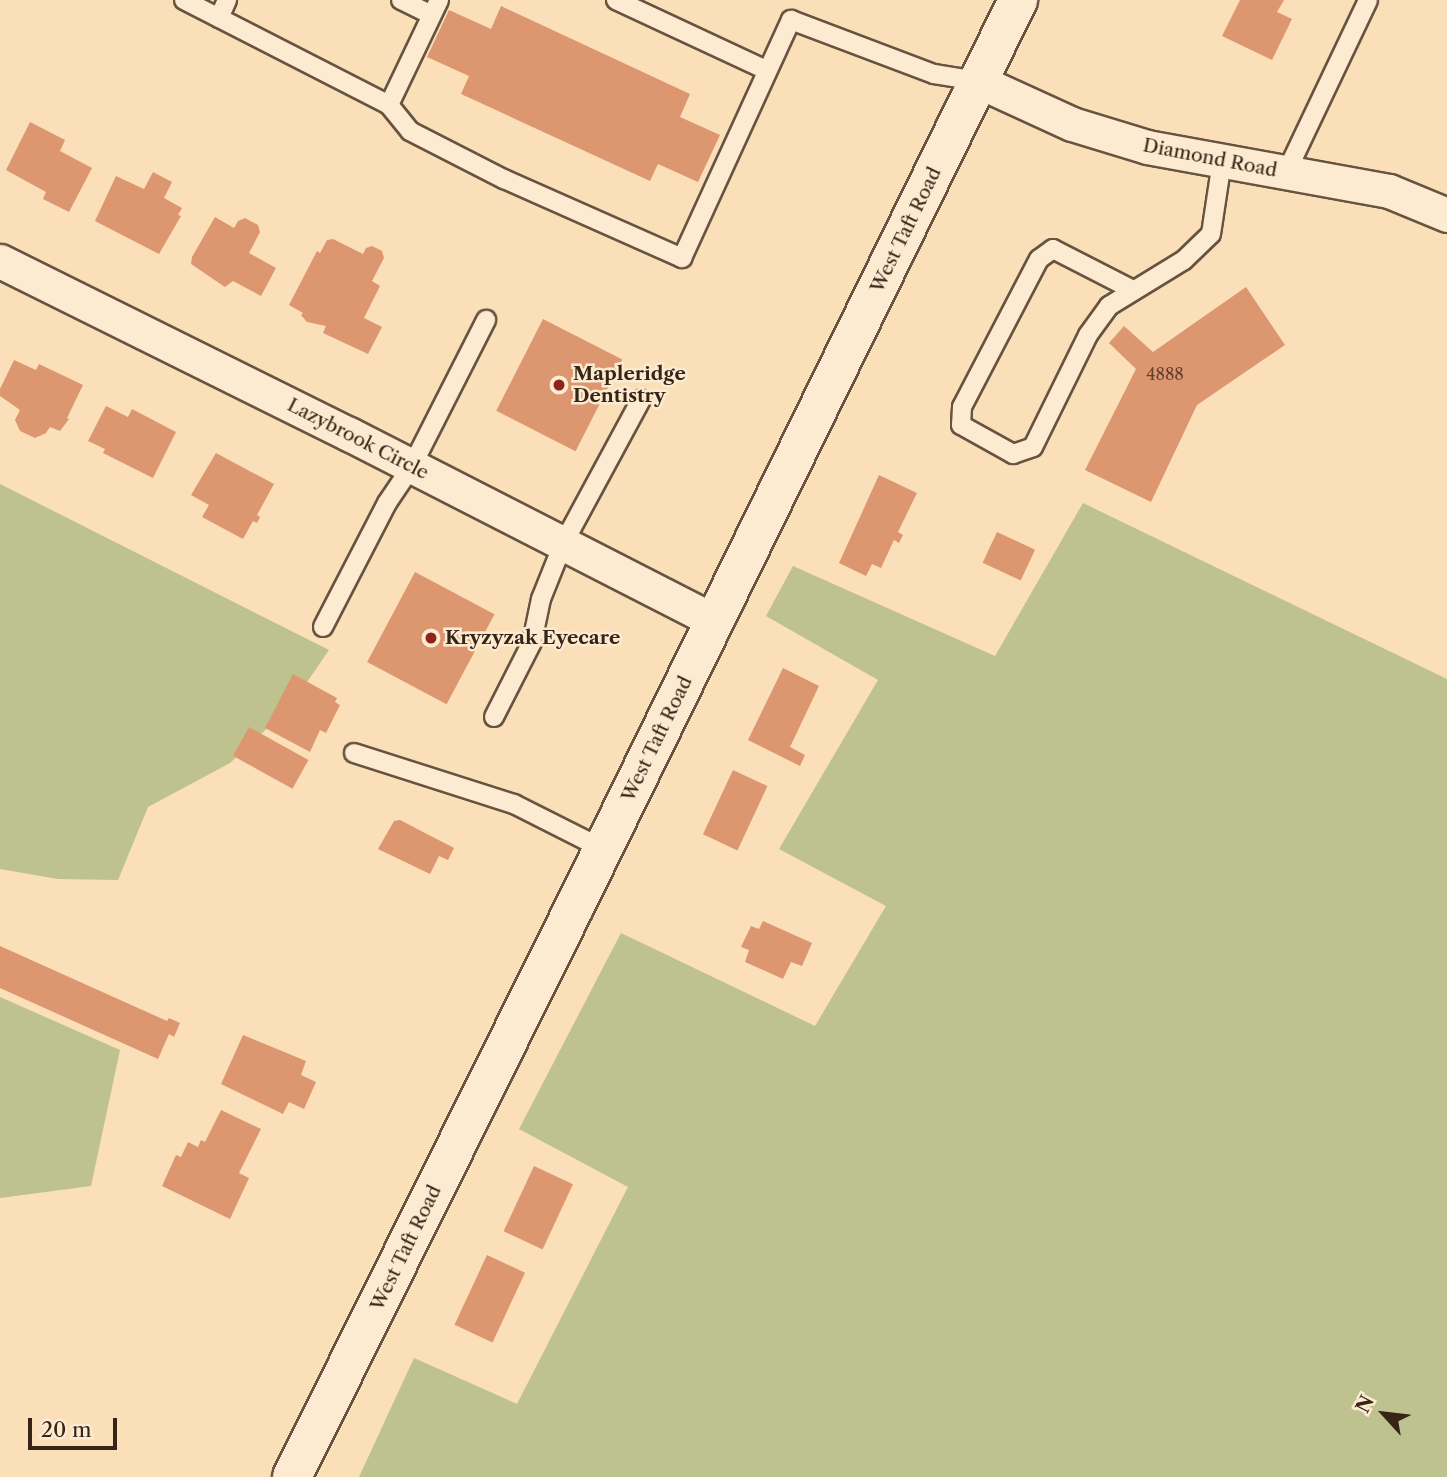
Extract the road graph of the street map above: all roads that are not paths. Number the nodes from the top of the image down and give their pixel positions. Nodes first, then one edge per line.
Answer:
1 (184, 0) edge
2 (227, 0) edge
3 (401, 0) edge
4 (616, 0) edge
5 (1018, 0) edge
6 (1368, 0) edge
7 (435, 8) edge
8 (219, 18) junction
9 (766, 70) junction
10 (978, 81) junction
11 (389, 105) junction
12 (1222, 161) junction
13 (1286, 173) junction
14 (1447, 215) edge
15 (0, 261) edge
16 (1133, 290) junction
17 (486, 320) dead end
18 (641, 400) dead end
19 (412, 466) junction
20 (563, 544) junction
21 (714, 621) junction
22 (323, 627) dead end
23 (494, 716) dead end
24 (354, 753) dead end
25 (604, 849) junction
26 (292, 1477) edge

1 - 8 lane
2 - 8 lane
3 - 7 lane
4 - 9 lane
5 - 10 main road, West Taft Road
6 - 13 lane
7 - 11 lane
8 - 11 lane
9 - 10 lane
9 - 11 lane
10 - 12 street, Diamond Road
10 - 21 main road, West Taft Road
12 - 13 street, Diamond Road
12 - 16 lane
13 - 14 street, Diamond Road
15 - 19 street, Lazybrook Circle
16 - 16 lane
17 - 19 lane
18 - 20 lane
19 - 20 street, Lazybrook Circle
19 - 22 lane
20 - 21 street, Lazybrook Circle
20 - 23 lane
21 - 25 main road, West Taft Road
24 - 25 lane
25 - 26 main road, West Taft Road

